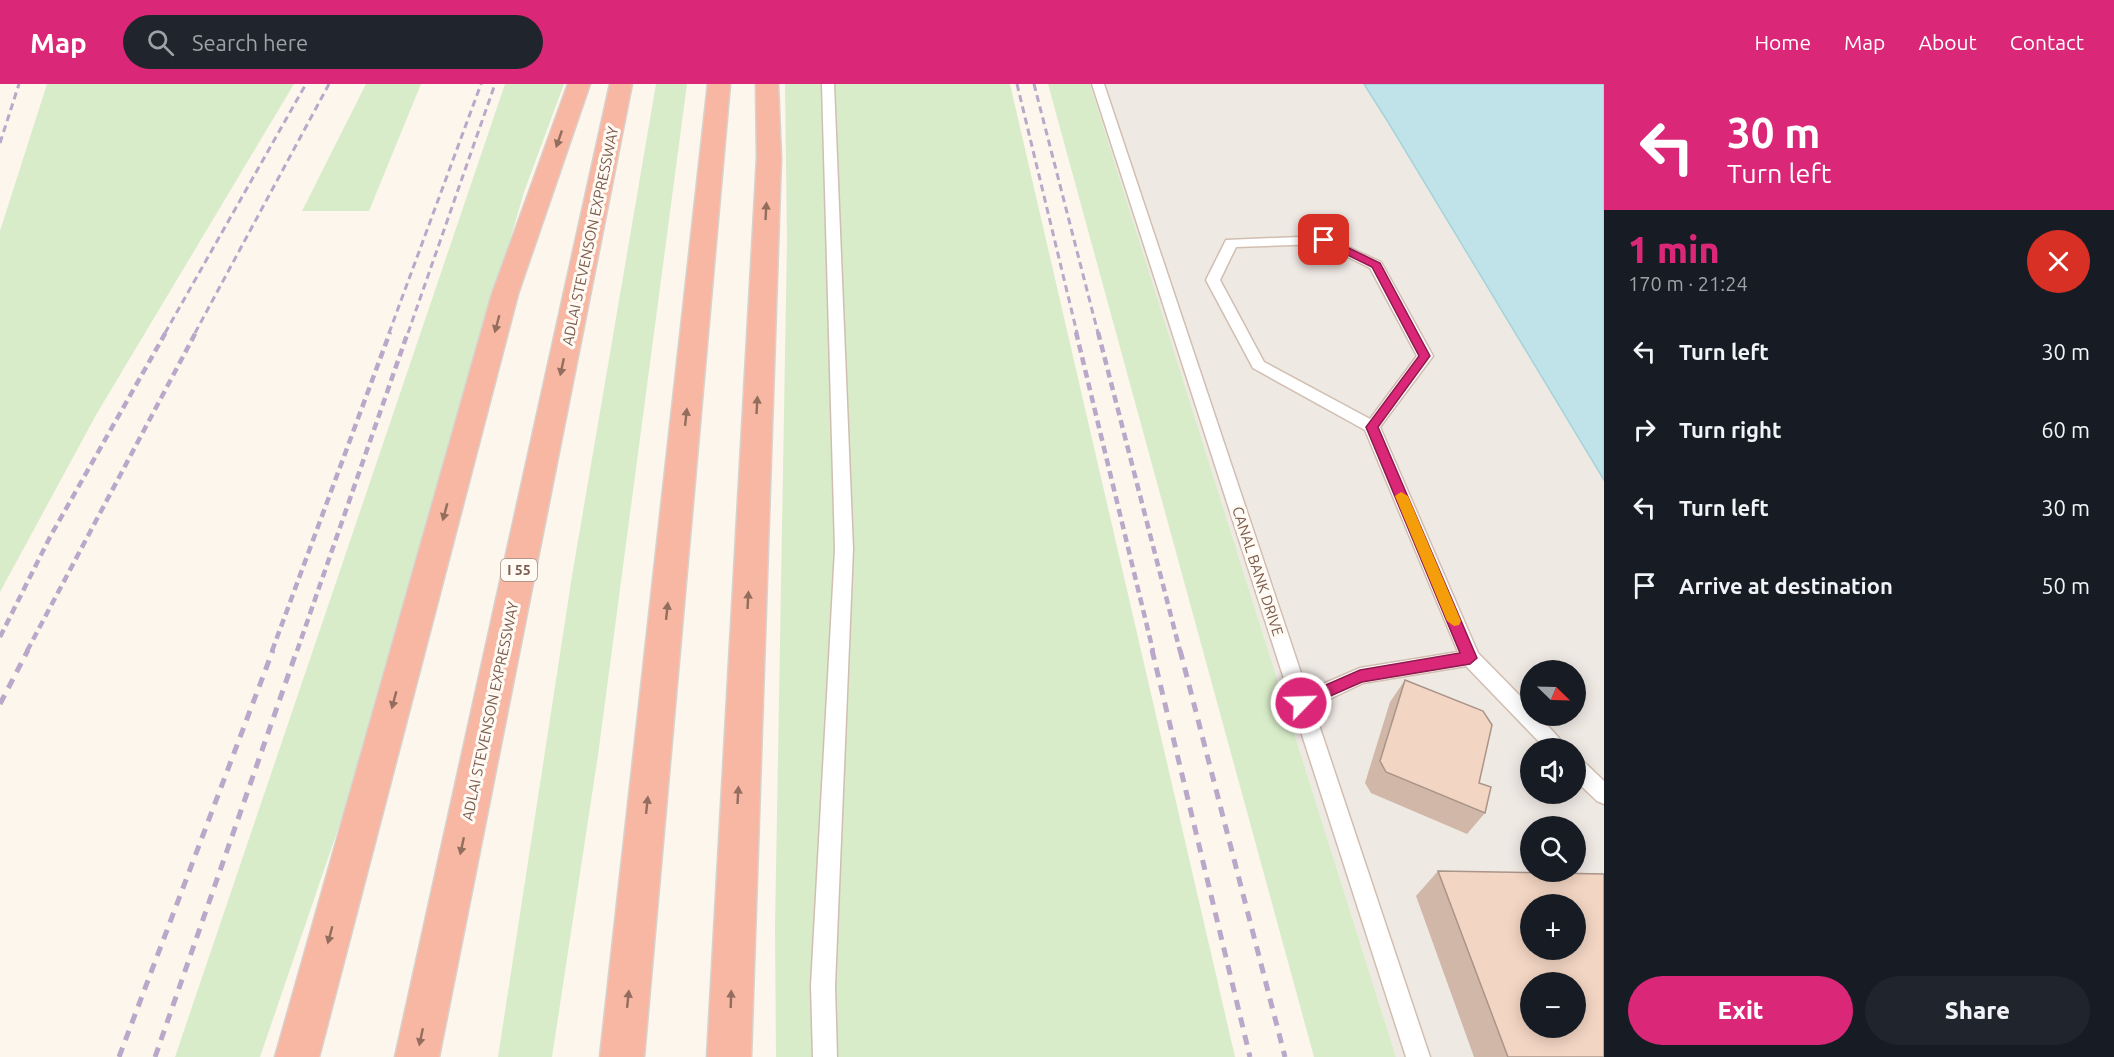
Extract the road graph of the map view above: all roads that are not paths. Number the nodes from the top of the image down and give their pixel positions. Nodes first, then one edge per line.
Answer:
1 (579, 84) edge
2 (621, 84) edge
3 (719, 84) edge
4 (767, 84) edge
5 (828, 84) edge
6 (1098, 84) edge
7 (1372, 427) junction
8 (1470, 658) junction
9 (1301, 703) junction
10 (1548, 738) edge
11 (1586, 777) edge
12 (1604, 795) edge
13 (297, 1057) edge
14 (417, 1057) edge
15 (622, 1057) edge
16 (729, 1057) edge
17 (825, 1057) edge
18 (1418, 1057) edge

1 -> 13 highway
2 -> 14 highway, ADLAI STEVENSON EXPRESSWAY / I 55
15 -> 3 highway
16 -> 4 highway
5 - 17 lane
6 - 9 lane, CANAL BANK DRIVE
7 - 7 lane
7 - 8 lane
8 - 9 lane
8 - 10 lane
9 - 18 lane, CANAL BANK DRIVE
11 - 12 lane

